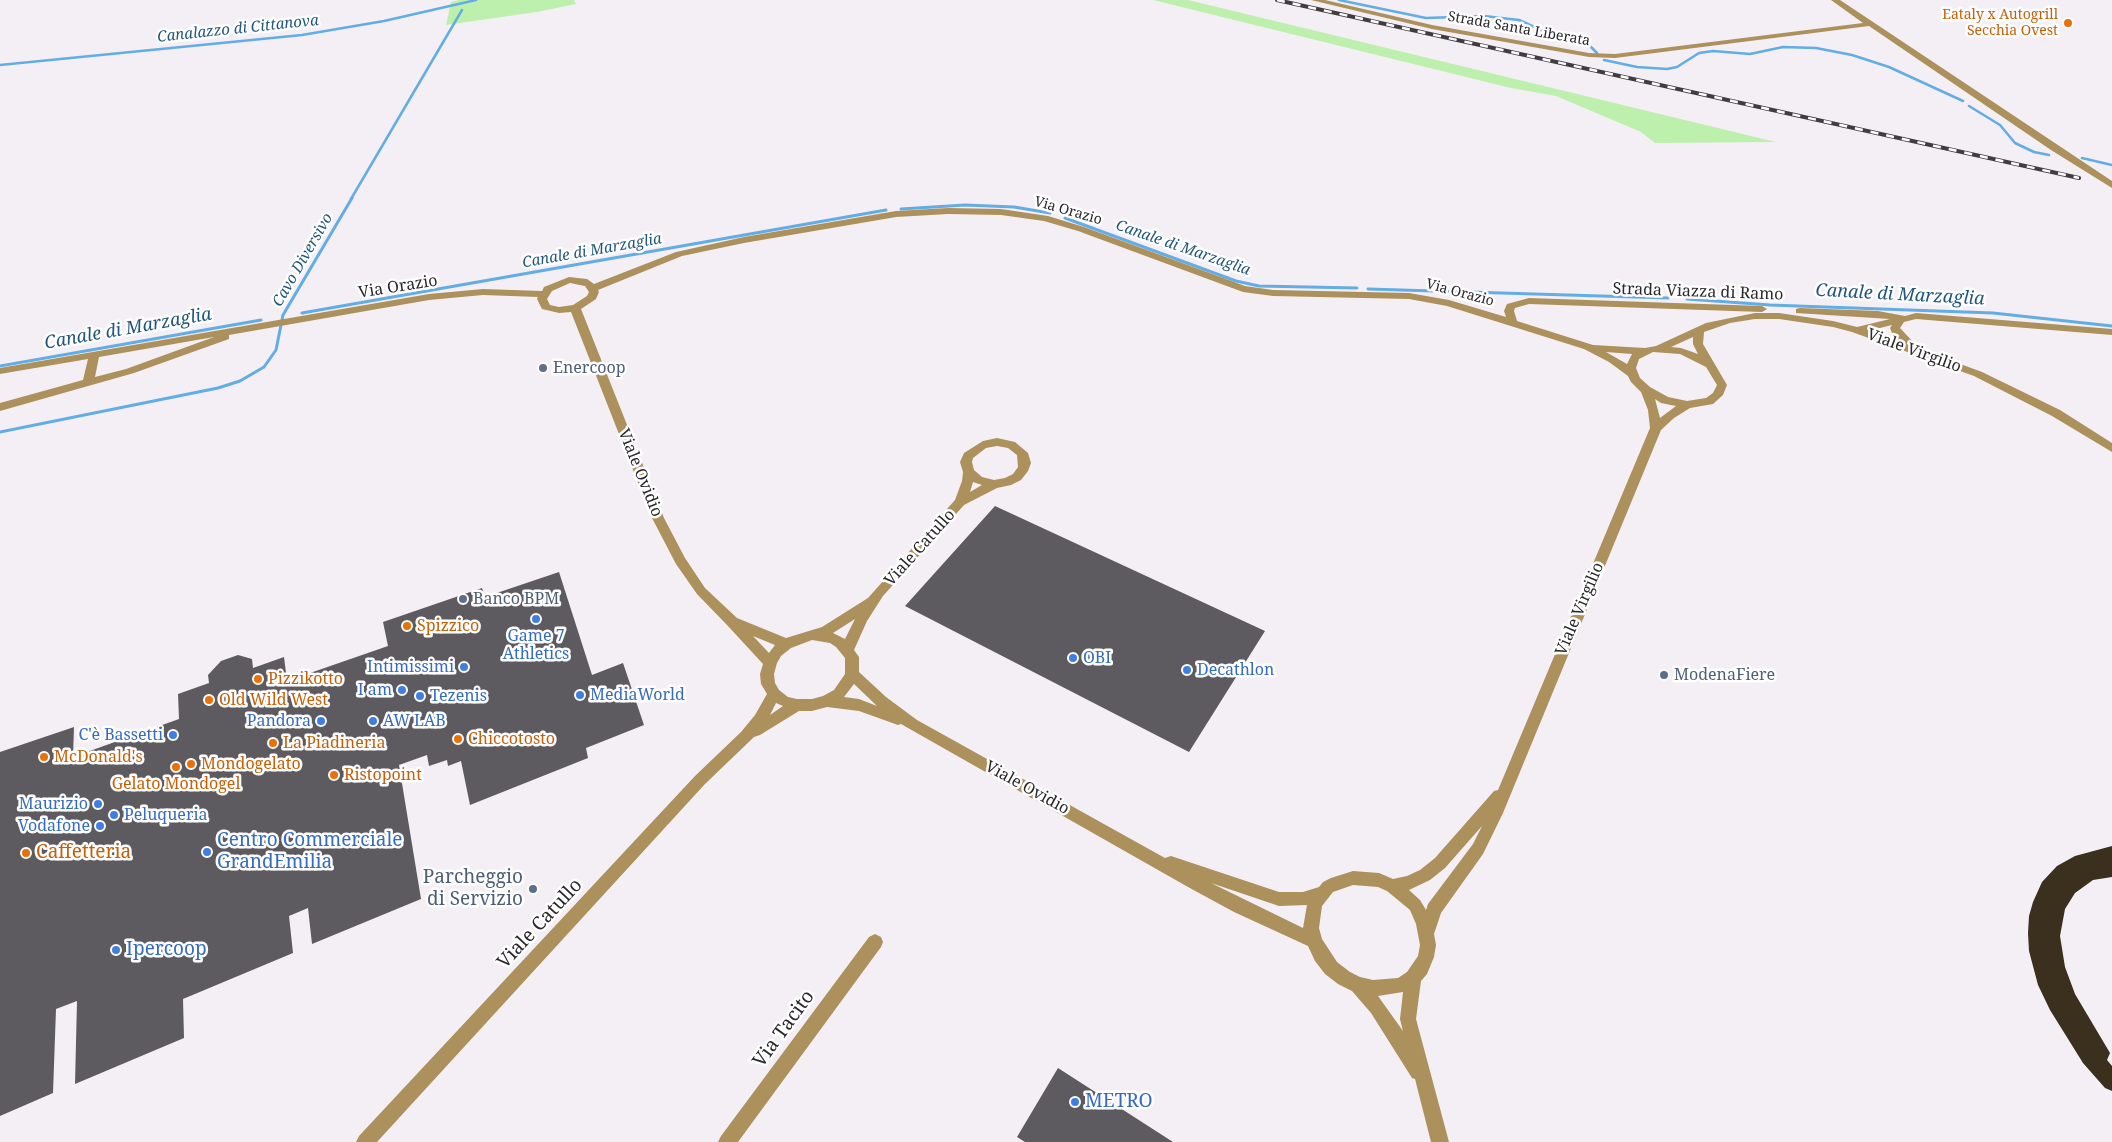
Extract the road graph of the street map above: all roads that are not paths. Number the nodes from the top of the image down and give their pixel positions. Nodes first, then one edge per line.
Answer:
1 (1314, 0) edge
2 (1835, 0) edge
3 (1870, 24) junction
4 (2112, 185) edge
5 (593, 288) junction
6 (544, 294) junction
7 (1692, 306) junction
8 (575, 308) junction
9 (1902, 318) junction
10 (1512, 323) junction
11 (1710, 325) junction
12 (264, 326) junction
13 (1700, 330) junction
14 (1856, 330) junction
15 (2112, 332) edge
16 (1588, 347) junction
17 (1660, 348) junction
18 (1645, 351) junction
19 (1920, 353) junction
20 (94, 355) junction
21 (1710, 365) junction
22 (0, 371) edge
23 (1632, 373) junction
24 (88, 384) junction
25 (1646, 390) junction
26 (1687, 404) junction
27 (0, 408) edge
28 (1656, 428) junction
29 (2112, 448) edge
30 (968, 472) junction
31 (994, 484) junction
32 (960, 502) junction
33 (880, 593) junction
34 (732, 621) junction
35 (812, 635) junction
36 (786, 644) junction
37 (848, 649) junction
38 (770, 662) junction
39 (852, 674) junction
40 (774, 694) junction
41 (827, 701) junction
42 (797, 705) junction
43 (912, 724) junction
44 (746, 736) junction
45 (1504, 790) junction
46 (1141, 852) junction
47 (2112, 854) edge
48 (2112, 868) edge
49 (1392, 886) junction
50 (1322, 893) junction
51 (1427, 932) junction
52 (1314, 941) junction
53 (875, 942) dead end
54 (1412, 978) junction
55 (1358, 985) junction
56 (2112, 1067) edge
57 (2112, 1081) edge
58 (1427, 1090) junction
59 (365, 1142) edge
60 (727, 1142) edge
61 (1440, 1142) edge

1 - 3 street, Strada Santa Liberata
2 - 3 street
3 - 4 street
5 - 6 street
5 - 8 street
5 - 10 street, Via Orazio
6 - 8 street
6 - 12 street, Via Orazio
7 - 9 street, Strada Viazza di Ramo
7 - 10 street, Strada Viazza di Ramo
7 - 11 street
8 - 34 street, Viale Ovidio
9 - 14 street, Strada Viazza di Ramo
9 - 15 street, Strada Viazza di Ramo
9 - 19 street
10 - 16 street, Via Orazio
11 - 13 street, Viale Virgilio
11 - 14 street, Viale Virgilio
12 - 20 street, Via Orazio
12 - 24 street, Via Orazio
13 - 17 street, Viale Virgilio
13 - 21 street
14 - 19 street, Viale Virgilio
16 - 18 street, Via Orazio
16 - 23 street, Via Orazio
17 - 18 street, Via Orazio
17 - 21 street
18 - 23 street
19 - 29 street, Viale Virgilio
20 - 22 street, Via Orazio
20 - 24 street
21 - 26 street
23 - 25 street, Via Orazio
24 - 27 street, Via Orazio
25 - 26 street
25 - 28 street
26 - 28 street, Viale Virgilio
28 - 45 street, Viale Virgilio
30 - 31 street
30 - 31 street, Viale Catullo
30 - 32 street, Viale Catullo
31 - 32 street, Viale Catullo
32 - 33 street, Viale Catullo
33 - 35 street, Viale Catullo
33 - 37 street, Viale Catullo
34 - 36 street, Viale Ovidio
34 - 38 street, Viale Ovidio
35 - 36 street
35 - 37 street
36 - 38 street
37 - 39 street
38 - 40 street
39 - 41 street
39 - 43 street, Viale Ovidio
40 - 42 street
40 - 44 street, Viale Catullo
41 - 42 street
41 - 43 street, Viale Ovidio
42 - 44 street, Viale Catullo
43 - 46 street, Viale Ovidio
44 - 59 street, Viale Catullo
45 - 49 street, Viale Virgilio
45 - 51 street, Viale Virgilio
46 - 50 street, Viale Ovidio
46 - 52 street, Viale Ovidio
47 - 57 highway
48 - 56 highway
49 - 50 street
49 - 51 street
50 - 52 street
51 - 54 street
52 - 55 street
53 - 60 street, Via Tacito
54 - 55 street
54 - 58 street
55 - 58 street
58 - 61 street

